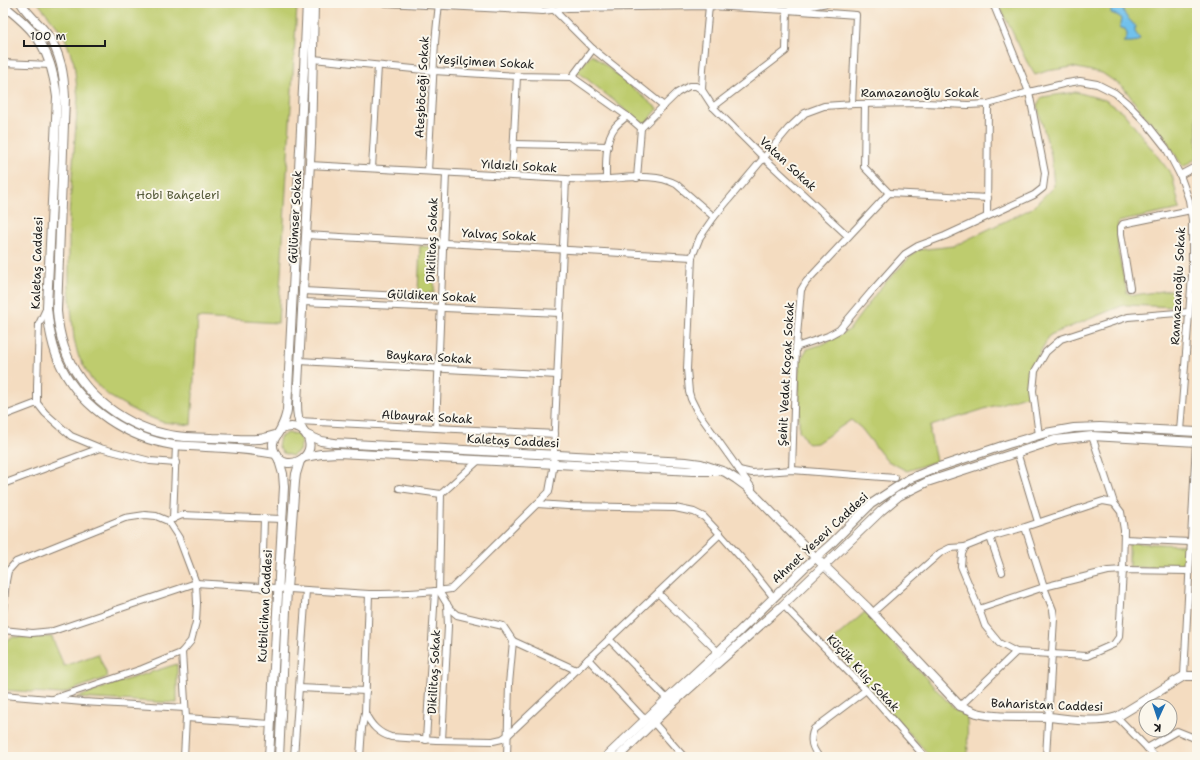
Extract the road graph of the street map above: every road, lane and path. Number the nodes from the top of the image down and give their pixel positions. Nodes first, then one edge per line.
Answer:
1 (21, 3) edge
2 (307, 3) edge
3 (314, 3) edge
4 (385, 3) edge
5 (828, 3) edge
6 (991, 3) edge
7 (3, 5) edge
8 (438, 5) edge
9 (567, 5) edge
10 (489, 6) edge
11 (709, 6) junction
12 (554, 10) junction
13 (788, 10) junction
14 (593, 50) junction
15 (312, 60) junction
16 (3, 63) edge
17 (51, 65) junction
18 (378, 66) junction
19 (434, 71) junction
20 (517, 76) junction
21 (572, 77) junction
22 (702, 90) junction
23 (1029, 92) junction
24 (852, 104) junction
25 (865, 104) junction
26 (988, 104) junction
27 (664, 106) junction
28 (713, 107) junction
29 (627, 116) junction
30 (642, 128) junction
31 (514, 144) junction
32 (608, 146) junction
33 (764, 158) junction
34 (310, 165) junction
35 (1197, 166) edge
36 (372, 168) junction
37 (428, 171) junction
38 (446, 173) junction
39 (1180, 175) junction
40 (512, 176) junction
41 (637, 178) junction
42 (566, 179) junction
43 (606, 179) junction
44 (889, 192) junction
45 (988, 198) junction
46 (1191, 210) junction
47 (988, 216) junction
48 (714, 217) junction
49 (306, 235) junction
50 (848, 236) junction
51 (443, 243) junction
52 (563, 250) junction
53 (692, 257) junction
54 (1195, 272) edge
55 (1130, 288) dead end
56 (303, 291) junction
57 (441, 298) junction
58 (302, 302) junction
59 (47, 307) junction
60 (441, 308) junction
61 (1189, 312) junction
62 (560, 313) junction
63 (796, 347) junction
64 (299, 361) junction
65 (438, 369) junction
66 (557, 375) junction
67 (38, 403) junction
68 (3, 416) edge
69 (298, 421) junction
70 (436, 428) junction
71 (1180, 431) junction
72 (278, 432) junction
73 (1197, 432) edge
74 (305, 433) junction
75 (555, 434) junction
76 (1039, 435) junction
77 (1092, 436) junction
78 (1196, 442) edge
79 (176, 445) junction
80 (100, 448) junction
81 (1017, 452) junction
82 (277, 456) junction
83 (302, 459) junction
84 (554, 459) junction
85 (479, 460) junction
86 (176, 463) junction
87 (739, 470) junction
88 (792, 470) junction
89 (894, 478) dead end
90 (3, 484) edge
91 (400, 488) dead end
92 (441, 494) junction
93 (760, 499) junction
94 (1114, 503) junction
95 (537, 504) junction
96 (264, 518) junction
97 (282, 519) junction
98 (170, 520) junction
99 (1038, 522) junction
100 (1025, 527) junction
101 (720, 534) junction
102 (990, 537) junction
103 (1124, 539) junction
104 (1190, 542) junction
105 (965, 547) junction
106 (816, 558) junction
107 (825, 566) junction
108 (1123, 570) junction
109 (1189, 571) junction
110 (1002, 572) dead end
111 (196, 583) junction
112 (1044, 587) junction
113 (262, 588) junction
114 (278, 589) junction
115 (287, 589) junction
116 (306, 590) junction
117 (437, 591) junction
118 (658, 592) junction
119 (369, 594) junction
120 (774, 598) junction
121 (447, 604) junction
122 (783, 605) junction
123 (980, 609) junction
124 (3, 612) edge
125 (872, 613) junction
126 (3, 630) edge
127 (609, 638) junction
128 (513, 640) junction
129 (182, 652) junction
130 (718, 652) junction
131 (1016, 652) junction
132 (1052, 654) junction
133 (588, 659) junction
134 (576, 670) junction
135 (1184, 676) junction
136 (1197, 676) edge
137 (299, 688) junction
138 (866, 690) junction
139 (366, 691) junction
140 (3, 695) edge
141 (54, 699) junction
142 (667, 699) junction
143 (960, 706) junction
144 (185, 708) junction
145 (365, 713) junction
146 (1049, 717) junction
147 (1117, 717) junction
148 (186, 718) junction
149 (649, 721) junction
150 (271, 724) junction
151 (508, 735) junction
152 (1197, 739) edge
153 (426, 740) junction
154 (442, 740) junction
155 (1147, 748) junction
156 (184, 757) edge
157 (269, 757) edge
158 (278, 757) edge
159 (294, 757) edge
160 (360, 757) edge
161 (506, 757) edge
162 (606, 757) edge
163 (618, 757) edge
164 (684, 757) edge
165 (819, 757) edge
166 (925, 757) edge
167 (1046, 757) edge
168 (1156, 757) edge

1 - 72 main road, Kaletaş Caddesi
2 - 72 main road
3 - 15 main road, Gülümser Sokak
4 - 8 street
5 - 13 street
6 - 23 street
7 - 17 main road, Kaletaş Caddesi
8 - 10 street
8 - 19 street, Ateşböceği Sokak
9 - 11 street
9 - 12 street
10 - 12 street
11 - 13 street
11 - 22 street
12 - 14 street
13 - 24 street
13 - 28 street
14 - 21 street
14 - 27 street
15 - 18 street, Yeşilçimen Sokak
15 - 34 main road, Gülümser Sokak
16 - 17 street
17 - 59 main road, Kaletaş Caddesi
18 - 19 street, Yeşilçimen Sokak
18 - 36 street
19 - 20 street, Yeşilçimen Sokak
19 - 37 street, Ateşböceği Sokak
20 - 21 street, Yeşilçimen Sokak
20 - 31 street
21 - 29 street
22 - 27 street
22 - 28 street, Vatan Sokak
23 - 26 street, Ramazanoğlu Sokak
23 - 39 street, Ramazanoğlu Sokak
23 - 47 street
24 - 25 street, Ramazanoğlu Sokak
24 - 33 street, Ramazanoğlu Sokak
25 - 26 street, Ramazanoğlu Sokak
25 - 44 street
26 - 45 street
27 - 30 street
28 - 33 street, Vatan Sokak
29 - 30 street
29 - 32 street
30 - 41 street
31 - 32 street
31 - 40 street
32 - 43 street
33 - 48 street, Ramazanoğlu Sokak
33 - 50 street, Vatan Sokak
34 - 36 street, Yıldızlı Sokak
34 - 49 main road, Gülümser Sokak
35 - 39 street
36 - 37 street, Yıldızlı Sokak
37 - 38 street, Yıldızlı Sokak
38 - 40 street, Yıldızlı Sokak
38 - 51 street, Dikilitaş Sokak
39 - 46 street, Ramazanoğlu Sokak
40 - 42 street, Yıldızlı Sokak
41 - 43 street, Yıldızlı Sokak
41 - 48 street, Yıldızlı Sokak
42 - 43 street, Yıldızlı Sokak
42 - 52 street
44 - 45 street
44 - 50 street, Şehit Vedat Koçak Sokak
45 - 47 street
46 - 54 street, Ramazanoğlu Sokak
46 - 55 street
47 - 63 street
48 - 53 street, Ramazanoğlu Sokak
49 - 51 street, Yalvaç Sokak
49 - 56 main road, Gülümser Sokak
50 - 63 street, Şehit Vedat Koçak Sokak
51 - 52 street, Yalvaç Sokak
51 - 57 street, Dikilitaş Sokak
52 - 53 street, Yalvaç Sokak
52 - 62 street
53 - 87 street, Ramazanoğlu Sokak
54 - 61 street, Ramazanoğlu Sokak
56 - 57 street
56 - 58 main road, Gülümser Sokak
57 - 60 street, Dikilitaş Sokak
58 - 60 street, Güldiken Sokak
58 - 64 main road, Gülümser Sokak
59 - 67 street
59 - 79 main road, Kaletaş Caddesi
60 - 62 street, Güldiken Sokak
60 - 65 street, Dikilitaş Sokak
61 - 71 street, Ramazanoğlu Sokak
61 - 76 street
62 - 66 street
63 - 88 street, Şehit Vedat Koçak Sokak
64 - 65 street, Baykara Sokak
64 - 69 main road, Gülümser Sokak
65 - 66 street, Baykara Sokak
65 - 70 street, Dikilitaş Sokak
66 - 75 street
67 - 68 street
67 - 80 street
69 - 70 street, Albayrak Sokak
69 - 74 main road, Gülümser Sokak
70 - 75 street, Albayrak Sokak
71 - 73 main road, Ahmet Yesevi Caddesi
71 - 76 main road, Ahmet Yesevi Caddesi
72 - 74 main road
72 - 82 main road
74 - 83 main road
74 - 84 main road, Kaletaş Caddesi
75 - 84 street
76 - 106 main road, Ahmet Yesevi Caddesi
77 - 78 main road, Ahmet Yesevi Caddesi
77 - 81 main road, Ahmet Yesevi Caddesi
77 - 94 street
78 - 104 street
79 - 82 main road, Kaletaş Caddesi
79 - 86 street
80 - 86 street
80 - 90 street
81 - 99 street
81 - 107 main road, Ahmet Yesevi Caddesi
82 - 83 main road
82 - 97 main road, Kutbilcihan Caddesi
83 - 85 main road, Kaletaş Caddesi
83 - 115 main road, Kutbilcihan Caddesi
84 - 85 main road, Kaletaş Caddesi
84 - 93 main road, Kaletaş Caddesi
84 - 95 street
85 - 92 street
86 - 98 street
87 - 88 street
87 - 93 street, Ramazanoğlu Sokak
88 - 89 street
91 - 92 street
92 - 117 street
93 - 106 main road, Kaletaş Caddesi
94 - 99 street
94 - 103 street
95 - 101 street
95 - 117 street
96 - 97 street
96 - 98 street
96 - 113 street
97 - 114 main road, Kutbilcihan Caddesi
98 - 111 street
98 - 124 street
99 - 100 street
100 - 102 street
100 - 112 street
101 - 118 street
101 - 120 street
102 - 105 street
102 - 110 street
103 - 104 street
103 - 108 street
104 - 109 street
105 - 123 street
105 - 125 street
106 - 107 main road, Kaletaş Caddesi
106 - 120 main road, Ahmet Yesevi Caddesi
107 - 122 main road, Ahmet Yesevi Caddesi
107 - 125 main road, Baharistan Caddesi
108 - 109 street
108 - 112 street
108 - 132 street
109 - 135 street
111 - 113 street
111 - 126 street
111 - 129 street
112 - 123 street
112 - 132 street
113 - 114 street
114 - 115 street
114 - 150 main road, Kutbilcihan Caddesi
115 - 116 street
115 - 158 main road, Kutbilcihan Caddesi
116 - 119 street
116 - 137 street
117 - 119 street
117 - 121 street
117 - 153 street
118 - 127 street
118 - 130 street
119 - 139 street
120 - 130 main road, Ahmet Yesevi Caddesi
121 - 128 street
121 - 154 street, Dikilitaş Sokak
122 - 138 street, Küçük Kılıç Sokak
122 - 149 main road, Ahmet Yesevi Caddesi
123 - 131 street
125 - 143 main road, Baharistan Caddesi
127 - 133 street
127 - 142 street
128 - 134 street
128 - 151 street
129 - 141 street
129 - 144 street
130 - 142 main road, Ahmet Yesevi Caddesi
131 - 132 street
131 - 143 street
132 - 146 street
133 - 134 street
133 - 149 street
134 - 151 street
135 - 136 main road
135 - 147 main road, Baharistan Caddesi
137 - 139 street
137 - 159 street
138 - 165 street
138 - 166 street, Küçük Kılıç Sokak
139 - 145 street
140 - 141 street
141 - 144 street
142 - 149 main road, Ahmet Yesevi Caddesi
143 - 146 main road, Baharistan Caddesi
144 - 148 street
145 - 153 street
145 - 160 street
146 - 147 main road, Baharistan Caddesi
146 - 167 street
147 - 155 street
148 - 150 street
148 - 156 street
149 - 162 main road, Ahmet Yesevi Caddesi
149 - 163 main road, Ahmet Yesevi Caddesi
149 - 164 street
150 - 157 main road, Kutbilcihan Caddesi
151 - 154 street
151 - 161 street
152 - 155 street
153 - 154 street
155 - 168 street

